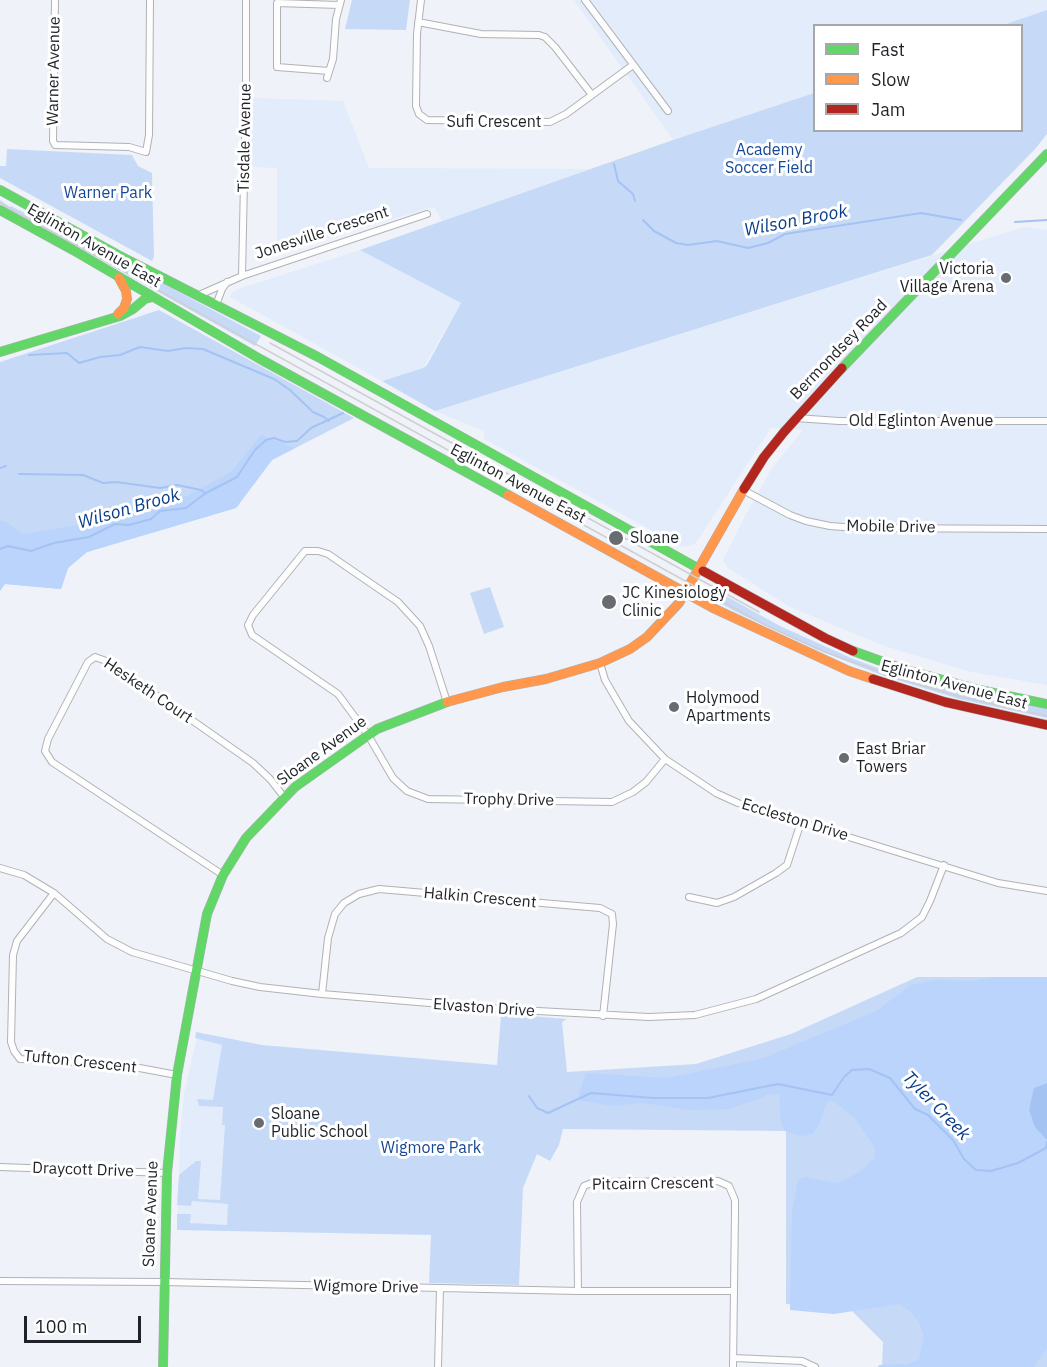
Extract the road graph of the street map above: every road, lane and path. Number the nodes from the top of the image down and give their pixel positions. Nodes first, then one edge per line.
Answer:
1 (55, 0) edge
2 (150, 0) edge
3 (246, 0) edge
4 (421, 0) edge
5 (585, 0) edge
6 (340, 2) edge
7 (418, 22) junction
8 (633, 65) junction
9 (329, 70) junction
10 (327, 78) dead end
11 (592, 95) junction
12 (668, 111) dead end
13 (1047, 154) edge
14 (0, 190) edge
15 (0, 210) edge
16 (427, 214) dead end
17 (242, 276) junction
18 (119, 278) junction
19 (227, 282) junction
20 (197, 296) junction
21 (153, 297) junction
22 (216, 306) junction
23 (113, 317) junction
24 (0, 352) edge
25 (796, 418) junction
26 (1047, 421) edge
27 (743, 490) junction
28 (1047, 529) edge
29 (698, 568) junction
30 (686, 592) junction
31 (600, 663) junction
32 (447, 702) junction
33 (1047, 704) edge
34 (1047, 725) edge
35 (368, 735) junction
36 (665, 759) junction
37 (284, 796) junction
38 (801, 822) junction
39 (944, 866) junction
40 (0, 868) edge
41 (223, 875) junction
42 (1047, 891) edge
43 (54, 893) junction
44 (689, 897) dead end
45 (196, 970) junction
46 (322, 994) junction
47 (603, 1016) junction
48 (177, 1075) junction
49 (0, 1167) edge
50 (167, 1173) junction
51 (0, 1281) edge
52 (164, 1282) junction
53 (440, 1289) junction
54 (733, 1291) junction
55 (578, 1292) junction
56 (734, 1358) junction
57 (163, 1367) edge
58 (438, 1367) edge
59 (733, 1367) edge
60 (815, 1367) edge

1 - 2 street, Warner Avenue
3 - 17 street, Tisdale Avenue
4 - 7 street, Sufi Crescent
5 - 8 street
6 - 9 street
6 - 9 street
7 - 11 street
7 - 11 street, Sufi Crescent
8 - 11 street, Sufi Crescent
8 - 12 street
9 - 10 street
13 - 25 main road, Bermondsey Road
14 - 20 main road, Eglinton Avenue East
15 - 18 main road, Eglinton Avenue East
16 - 17 street, Jonesville Crescent
17 - 19 street, Jonesville Crescent
18 - 21 main road, Eglinton Avenue East
18 - 23 main road
19 - 20 street, Jonesville Crescent
19 - 22 street
20 - 22 main road, Eglinton Avenue East
21 - 23 main road
21 - 30 main road, Eglinton Avenue East
22 - 29 main road, Eglinton Avenue East
23 - 24 main road
25 - 26 street, Old Eglinton Avenue
25 - 27 main road, Bermondsey Road
27 - 28 street, Mobile Drive
27 - 29 main road, Bermondsey Road
29 - 30 main road, Bermondsey Road
29 - 33 main road, Eglinton Avenue East
30 - 31 main road, Sloane Avenue
30 - 34 main road, Eglinton Avenue East
31 - 32 main road, Sloane Avenue
31 - 36 street, Eccleston Drive
32 - 35 main road, Sloane Avenue
32 - 35 street, Trophy Drive
35 - 36 street, Trophy Drive
35 - 37 main road, Sloane Avenue
36 - 38 street, Eccleston Drive
37 - 41 main road, Sloane Avenue
37 - 41 street, Hesketh Court
38 - 39 street, Eccleston Drive
38 - 44 street
39 - 42 street, Eccleston Drive
39 - 47 street, Elvaston Drive
40 - 43 street, Elvaston Drive
41 - 45 main road, Sloane Avenue
43 - 45 street, Elvaston Drive
43 - 48 street, Tufton Crescent
45 - 46 street, Elvaston Drive
45 - 48 main road, Sloane Avenue
46 - 47 street, Elvaston Drive
46 - 47 street, Halkin Crescent
48 - 50 main road, Sloane Avenue
49 - 50 street, Draycott Drive
50 - 52 main road, Sloane Avenue
51 - 52 street, Wigmore Drive
52 - 53 street, Wigmore Drive
52 - 57 main road, Sloane Avenue
53 - 55 street, Wigmore Drive
53 - 58 street
54 - 55 street, Wigmore Drive
54 - 55 street, Pitcairn Crescent
54 - 56 street, Pitcairn Crescent
56 - 59 street, Pitcairn Crescent
56 - 60 street

